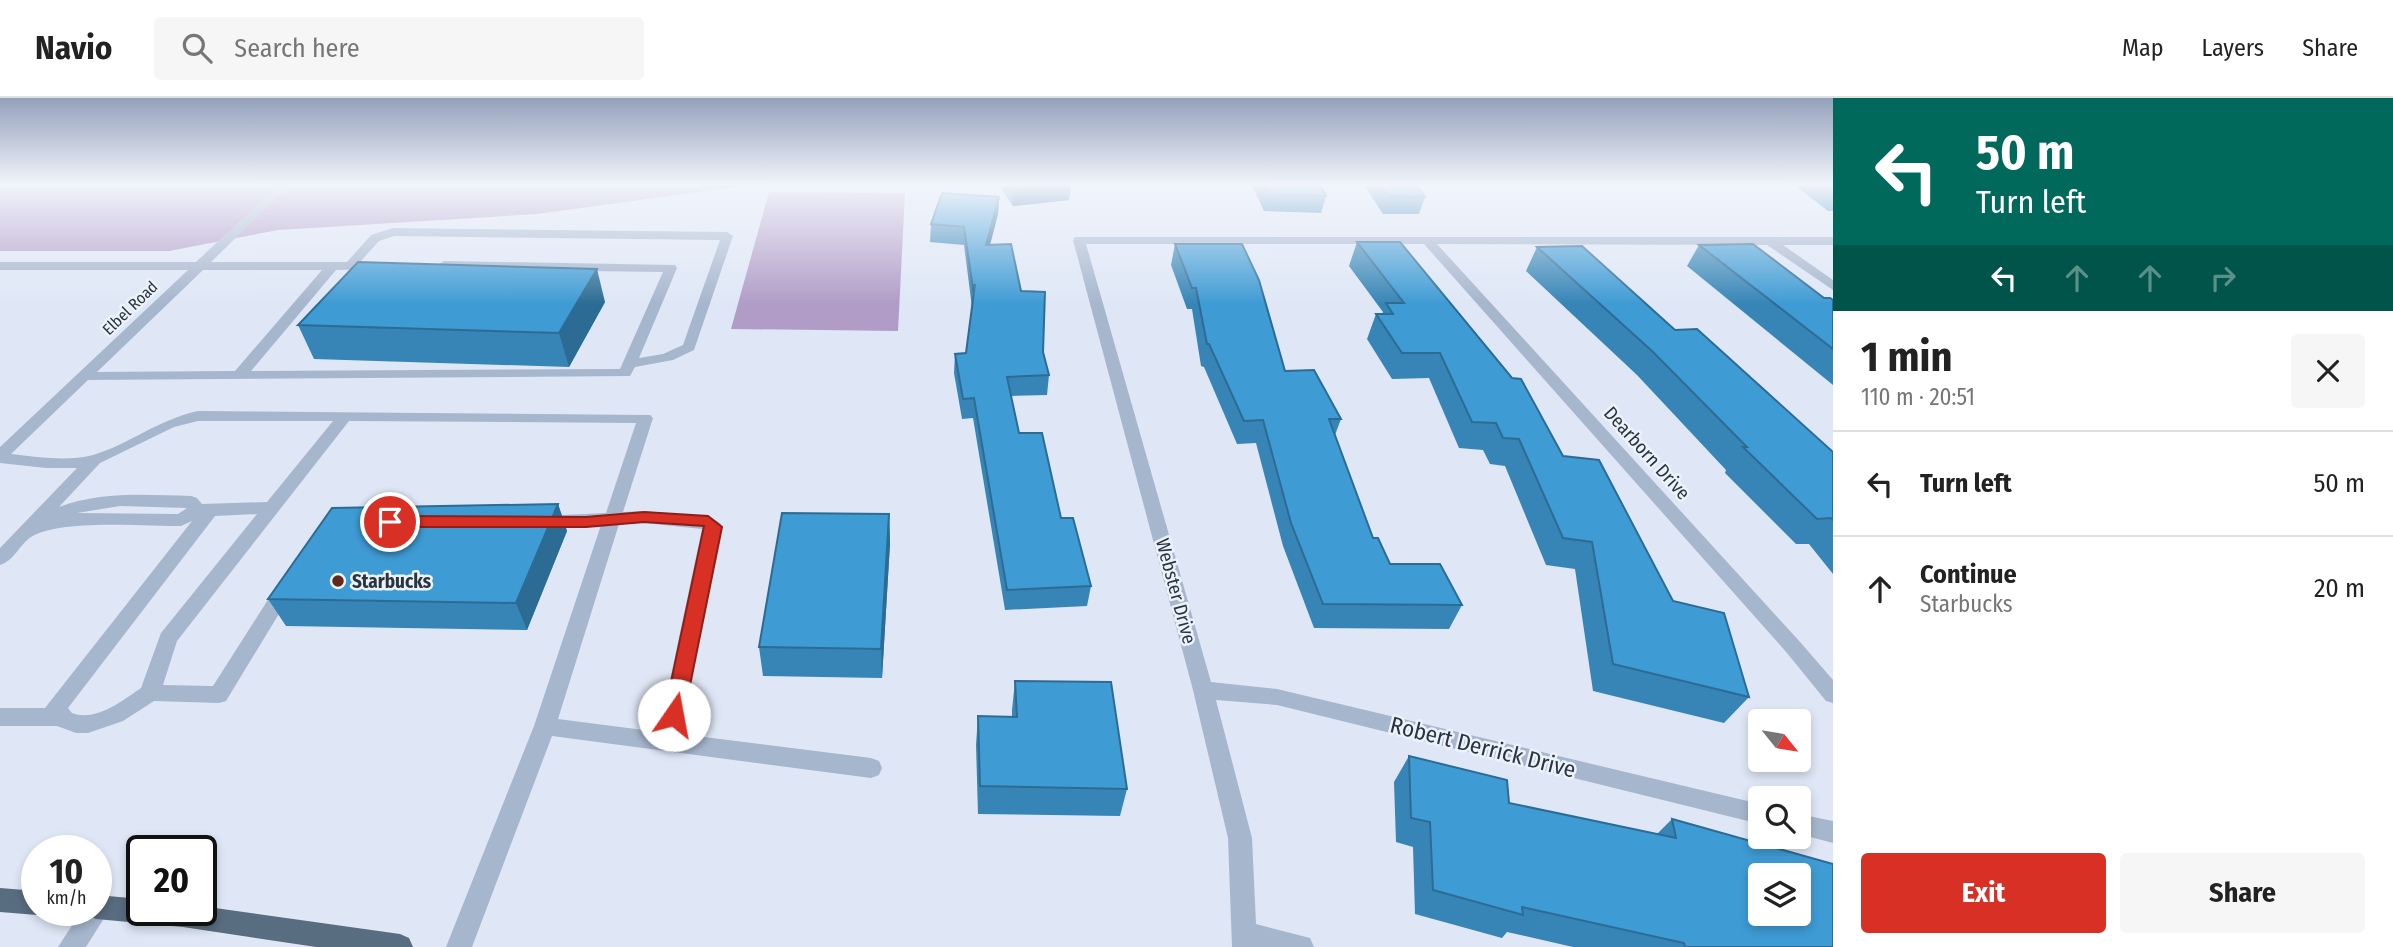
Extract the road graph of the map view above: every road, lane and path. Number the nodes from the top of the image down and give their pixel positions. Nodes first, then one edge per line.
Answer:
1 (244, 225) edge
2 (1427, 240) junction
3 (1769, 240) junction
4 (1833, 241) edge
5 (433, 265) edge
6 (0, 266) edge
7 (198, 266) junction
8 (332, 266) junction
9 (350, 266) junction
10 (391, 266) edge
11 (1833, 286) edge
12 (629, 363) junction
13 (241, 373) junction
14 (85, 376) junction
15 (345, 416) junction
16 (0, 457) edge
17 (94, 460) junction
18 (268, 508) junction
19 (204, 510) junction
20 (614, 519) junction
21 (517, 522) edge
22 (28, 531) junction
23 (0, 559) edge
24 (298, 570) edge
25 (1203, 690) junction
26 (150, 693) junction
27 (1833, 695) edge
28 (0, 717) edge
29 (60, 717) junction
30 (545, 726) junction
31 (668, 742) junction
32 (871, 768) dead end
33 (1748, 811) edge
34 (1811, 827) edge
35 (1833, 832) edge
36 (0, 900) edge
37 (21, 901) edge
38 (112, 908) edge
39 (85, 926) edge
40 (1245, 940) edge
41 (71, 947) edge
42 (400, 947) edge
43 (459, 947) edge
44 (1301, 947) edge

1 - 7 street, Elbel Road
2 - 3 street
2 - 25 street, Webster Drive
2 - 27 street, Dearborn Drive
3 - 4 street
3 - 11 street
5 - 12 street
6 - 7 street
7 - 8 street
7 - 14 street, Elbel Road
8 - 9 street
8 - 13 street
9 - 10 street
9 - 12 street
12 - 13 street
13 - 14 street
14 - 16 street, Elbel Road
15 - 17 street
15 - 18 street
15 - 20 street
16 - 17 street
17 - 22 street
18 - 19 street
18 - 26 street
19 - 22 street
19 - 29 street
20 - 21 street
20 - 30 street
20 - 31 street
22 - 23 street
24 - 26 street
25 - 33 street, Robert Derrick Drive
25 - 40 street, Webster Drive
26 - 29 street
28 - 29 street
30 - 31 street
30 - 43 street
31 - 32 street
34 - 35 street
36 - 37 main road
38 - 42 main road
39 - 41 street
40 - 44 street

